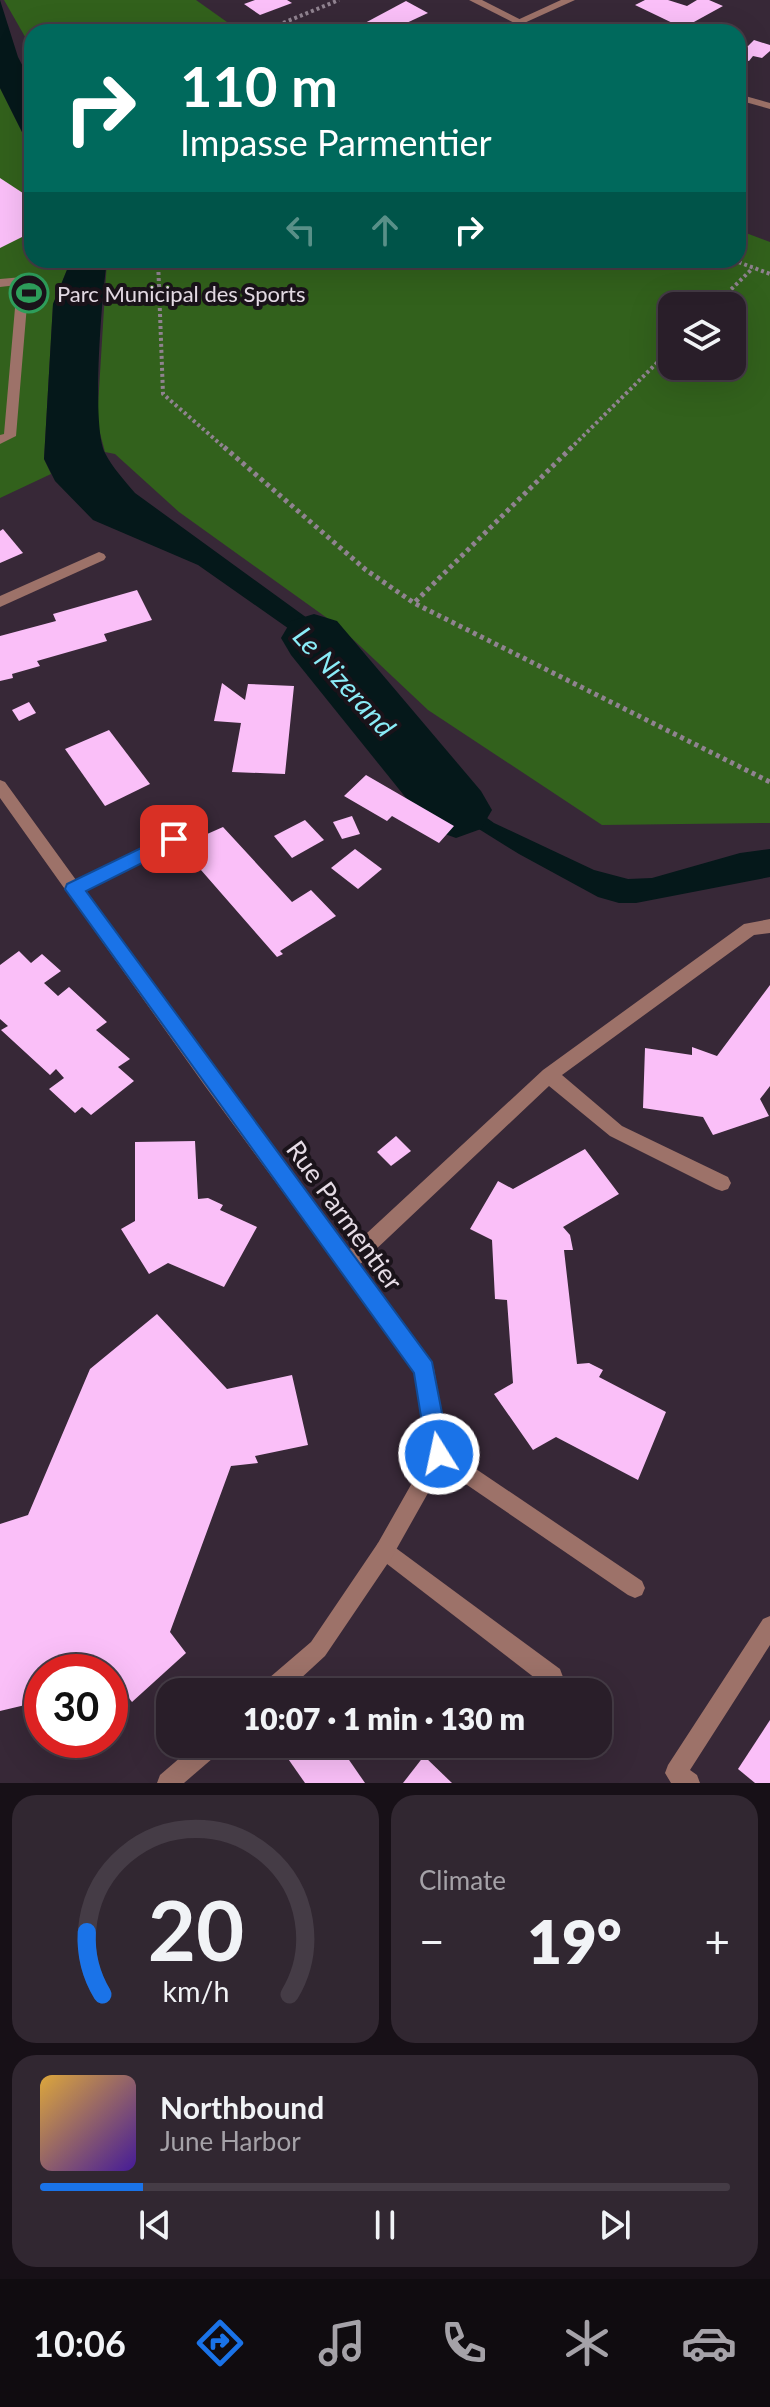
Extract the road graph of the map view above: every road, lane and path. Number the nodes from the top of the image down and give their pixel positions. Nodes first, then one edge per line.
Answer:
1 (339, 0) edge
2 (474, 0) edge
3 (570, 0) edge
4 (518, 22) junction
5 (280, 24) edge
6 (522, 24) edge
7 (746, 99) edge
8 (770, 106) edge
9 (746, 265) edge
10 (158, 268) edge
11 (753, 268) junction
12 (770, 274) edge
13 (0, 283) edge
14 (728, 292) edge
15 (658, 362) edge
16 (0, 440) edge
17 (99, 557) dead end
18 (0, 602) edge
19 (414, 603) junction
20 (770, 782) edge
21 (0, 786) edge
22 (174, 839) dead end
23 (74, 889) junction
24 (770, 926) edge
25 (549, 1075) junction
26 (722, 1183) dead end
27 (347, 1264) junction
28 (439, 1454) junction
29 (385, 1550) junction
30 (635, 1588) dead end
31 (770, 1626) edge
32 (552, 1677) dead end
33 (286, 1678) edge
34 (196, 1758) edge
35 (168, 1783) edge
36 (689, 1783) edge

1 - 5 path
2 - 4 street
3 - 4 street
4 - 6 street
7 - 8 street
9 - 11 path
10 - 19 path
11 - 12 path
11 - 14 path
13 - 16 street
15 - 19 path
17 - 18 street
19 - 20 path
21 - 23 street, Rue Parmentier
22 - 23 street
23 - 27 street, Rue Parmentier
24 - 25 street
25 - 26 street
25 - 27 street
27 - 28 street, Rue Parmentier
28 - 29 street
28 - 30 street
29 - 32 street
29 - 33 street
31 - 36 street
34 - 35 street

